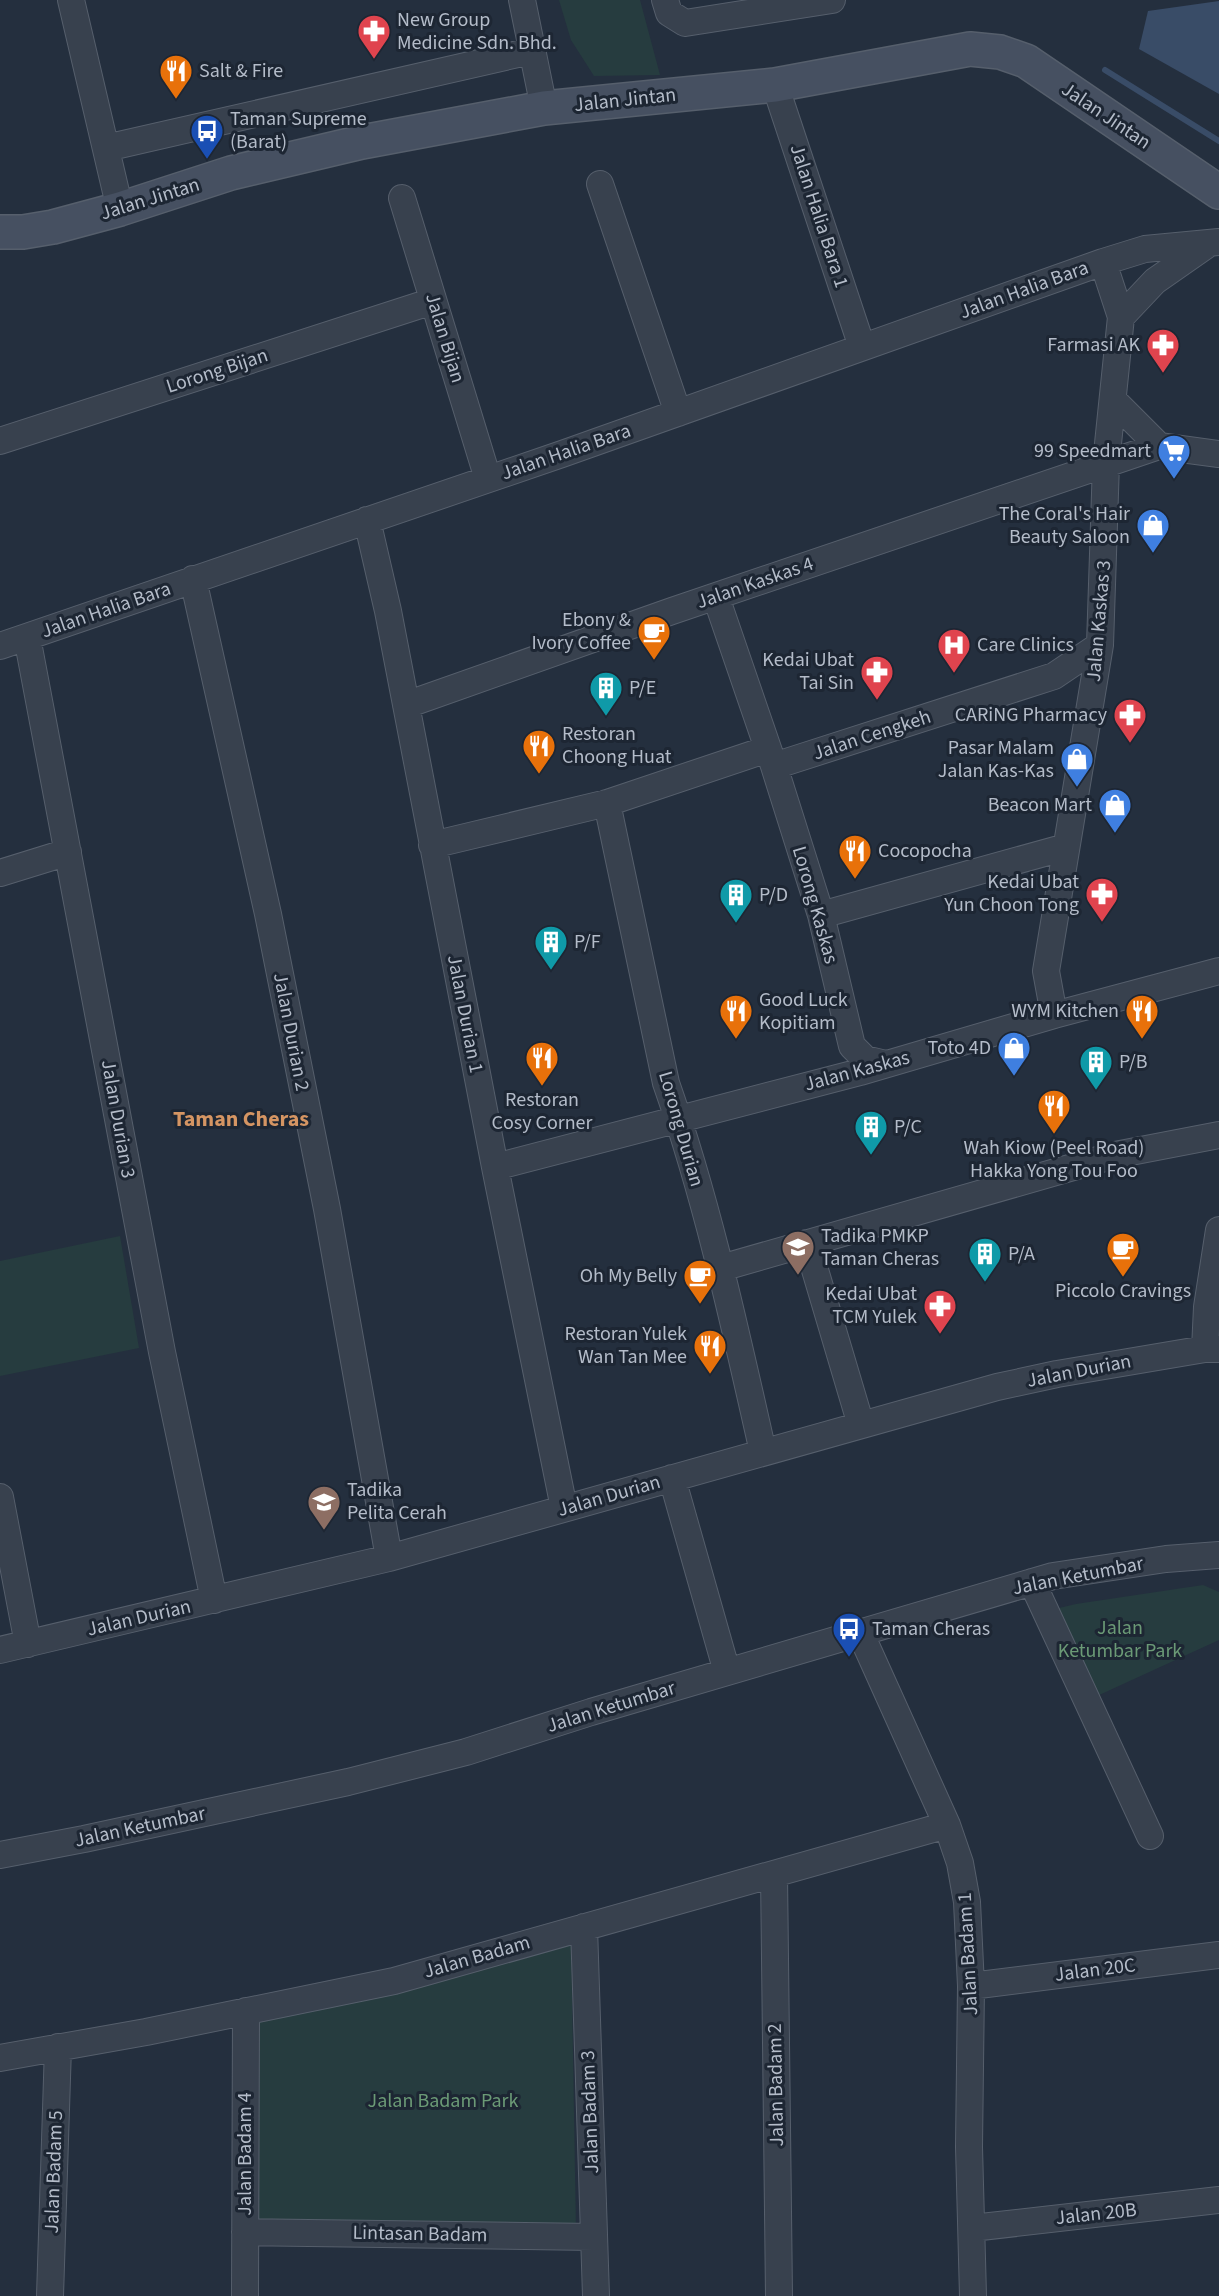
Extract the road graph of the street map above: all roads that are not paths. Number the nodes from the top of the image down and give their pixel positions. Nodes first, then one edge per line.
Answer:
1 (71, 0) edge
2 (522, 0) edge
3 (665, 0) edge
4 (832, 0) edge
5 (531, 51) junction
6 (775, 85) junction
7 (544, 108) junction
8 (106, 148) junction
9 (600, 184) dead end
10 (1219, 192) edge
11 (402, 198) dead end
12 (120, 209) junction
13 (0, 232) edge
14 (1215, 242) edge
15 (1103, 262) junction
16 (434, 301) junction
17 (1121, 317) junction
18 (862, 347) junction
19 (1113, 400) junction
20 (678, 413) junction
21 (0, 441) edge
22 (1159, 446) junction
23 (1219, 454) edge
24 (1106, 463) junction
25 (488, 479) junction
26 (367, 520) junction
27 (194, 579) junction
28 (716, 597) junction
29 (27, 637) junction
30 (1100, 645) junction
31 (0, 646) edge
32 (406, 705) junction
33 (771, 758) junction
34 (607, 803) junction
35 (432, 845) junction
36 (1066, 847) junction
37 (68, 852) junction
38 (0, 873) edge
39 (820, 915) junction
40 (1219, 971) edge
41 (1054, 1015) junction
42 (852, 1046) junction
43 (886, 1064) junction
44 (830, 1079) junction
45 (679, 1120) junction
46 (1219, 1135) edge
47 (495, 1167) junction
48 (1219, 1230) edge
49 (807, 1243) junction
50 (721, 1268) junction
51 (1212, 1349) edge
52 (861, 1425) junction
53 (763, 1452) junction
54 (672, 1478) junction
55 (0, 1497) edge
56 (564, 1508) junction
57 (1219, 1555) edge
58 (389, 1558) junction
59 (1032, 1582) junction
60 (214, 1600) junction
61 (860, 1632) junction
62 (28, 1644) junction
63 (0, 1650) edge
64 (727, 1672) junction
65 (947, 1825) junction
66 (1150, 1836) dead end
67 (0, 1855) edge
68 (774, 1874) junction
69 (585, 1927) junction
70 (1219, 1955) edge
71 (971, 1986) junction
72 (246, 2012) junction
73 (58, 2048) junction
74 (0, 2058) edge
75 (1219, 2200) edge
76 (972, 2228) junction
77 (245, 2232) junction
78 (594, 2237) junction
79 (50, 2296) edge
80 (246, 2296) edge
81 (596, 2296) edge
82 (779, 2296) edge
83 (973, 2296) edge

1 - 8 street
2 - 5 street
3 - 4 street
5 - 7 street
5 - 8 street
6 - 7 street, Jalan Jintan
6 - 10 street, Jalan Jintan
6 - 18 street, Jalan Halia Bara 1
7 - 12 street, Jalan Jintan
8 - 12 street
9 - 20 street
11 - 16 street, Jalan Bijan
12 - 13 street, Jalan Jintan
14 - 15 street, Jalan Halia Bara
14 - 17 street
15 - 17 street, Jalan Kaskas 3
15 - 18 street, Jalan Halia Bara
16 - 21 street, Lorong Bijan
16 - 25 street, Jalan Bijan
17 - 19 street, Jalan Kaskas 3
18 - 20 street, Jalan Halia Bara
19 - 22 street
19 - 24 street, Jalan Kaskas 3
20 - 25 street, Jalan Halia Bara
22 - 23 street
22 - 24 street
24 - 28 street, Jalan Kaskas 4
24 - 30 street, Jalan Kaskas 3
25 - 26 street, Jalan Halia Bara
26 - 27 street, Jalan Halia Bara
26 - 32 street, Jalan Durian 1
27 - 29 street, Jalan Halia Bara
27 - 58 street, Jalan Durian 2
28 - 32 street, Jalan Kaskas 4
28 - 33 street, Lorong Kaskas
29 - 31 street, Jalan Halia Bara
29 - 37 street, Jalan Durian 3
30 - 33 street, Jalan Cengkeh
30 - 36 street, Jalan Kaskas 3
32 - 35 street, Jalan Durian 1
33 - 34 street, Jalan Cengkeh
33 - 39 street, Lorong Kaskas
34 - 35 street, Jalan Cengkeh
34 - 45 street, Lorong Durian
35 - 47 street, Jalan Durian 1
36 - 39 street
36 - 41 street, Jalan Kaskas 3
37 - 38 street
37 - 60 street, Jalan Durian 3
39 - 42 street, Lorong Kaskas
40 - 41 street, Jalan Kaskas
41 - 43 street, Jalan Kaskas
42 - 43 street
42 - 44 street
43 - 44 street, Jalan Kaskas
44 - 45 street, Jalan Kaskas
45 - 47 street, Jalan Kaskas
45 - 50 street, Lorong Durian
46 - 49 street
47 - 56 street, Jalan Durian 1
48 - 51 street
49 - 50 street
49 - 52 street
50 - 53 street, Lorong Durian
51 - 52 street, Jalan Durian
52 - 53 street, Jalan Durian
53 - 54 street, Jalan Durian
54 - 56 street, Jalan Durian
54 - 64 street
55 - 62 street
56 - 58 street, Jalan Durian
57 - 59 street, Jalan Ketumbar
58 - 60 street, Jalan Durian
59 - 61 street, Jalan Ketumbar
59 - 66 street
60 - 62 street, Jalan Durian
61 - 64 street, Jalan Ketumbar
61 - 65 street, Jalan Badam 1
62 - 63 street, Jalan Durian
64 - 67 street, Jalan Ketumbar
65 - 68 street, Jalan Badam
65 - 71 street, Jalan Badam 1
68 - 69 street, Jalan Badam
68 - 82 street, Jalan Badam 2
69 - 72 street, Jalan Badam
69 - 78 street, Jalan Badam 3
70 - 71 street, Jalan 20C
71 - 76 street, Jalan Badam 1
72 - 73 street, Jalan Badam
72 - 77 street, Jalan Badam 4
73 - 74 street, Jalan Badam
73 - 79 street, Jalan Badam 5
75 - 76 street, Jalan 20B
76 - 83 street, Jalan Badam 1
77 - 78 street, Lintasan Badam
77 - 80 street, Jalan Badam 4
78 - 81 street, Jalan Badam 3

